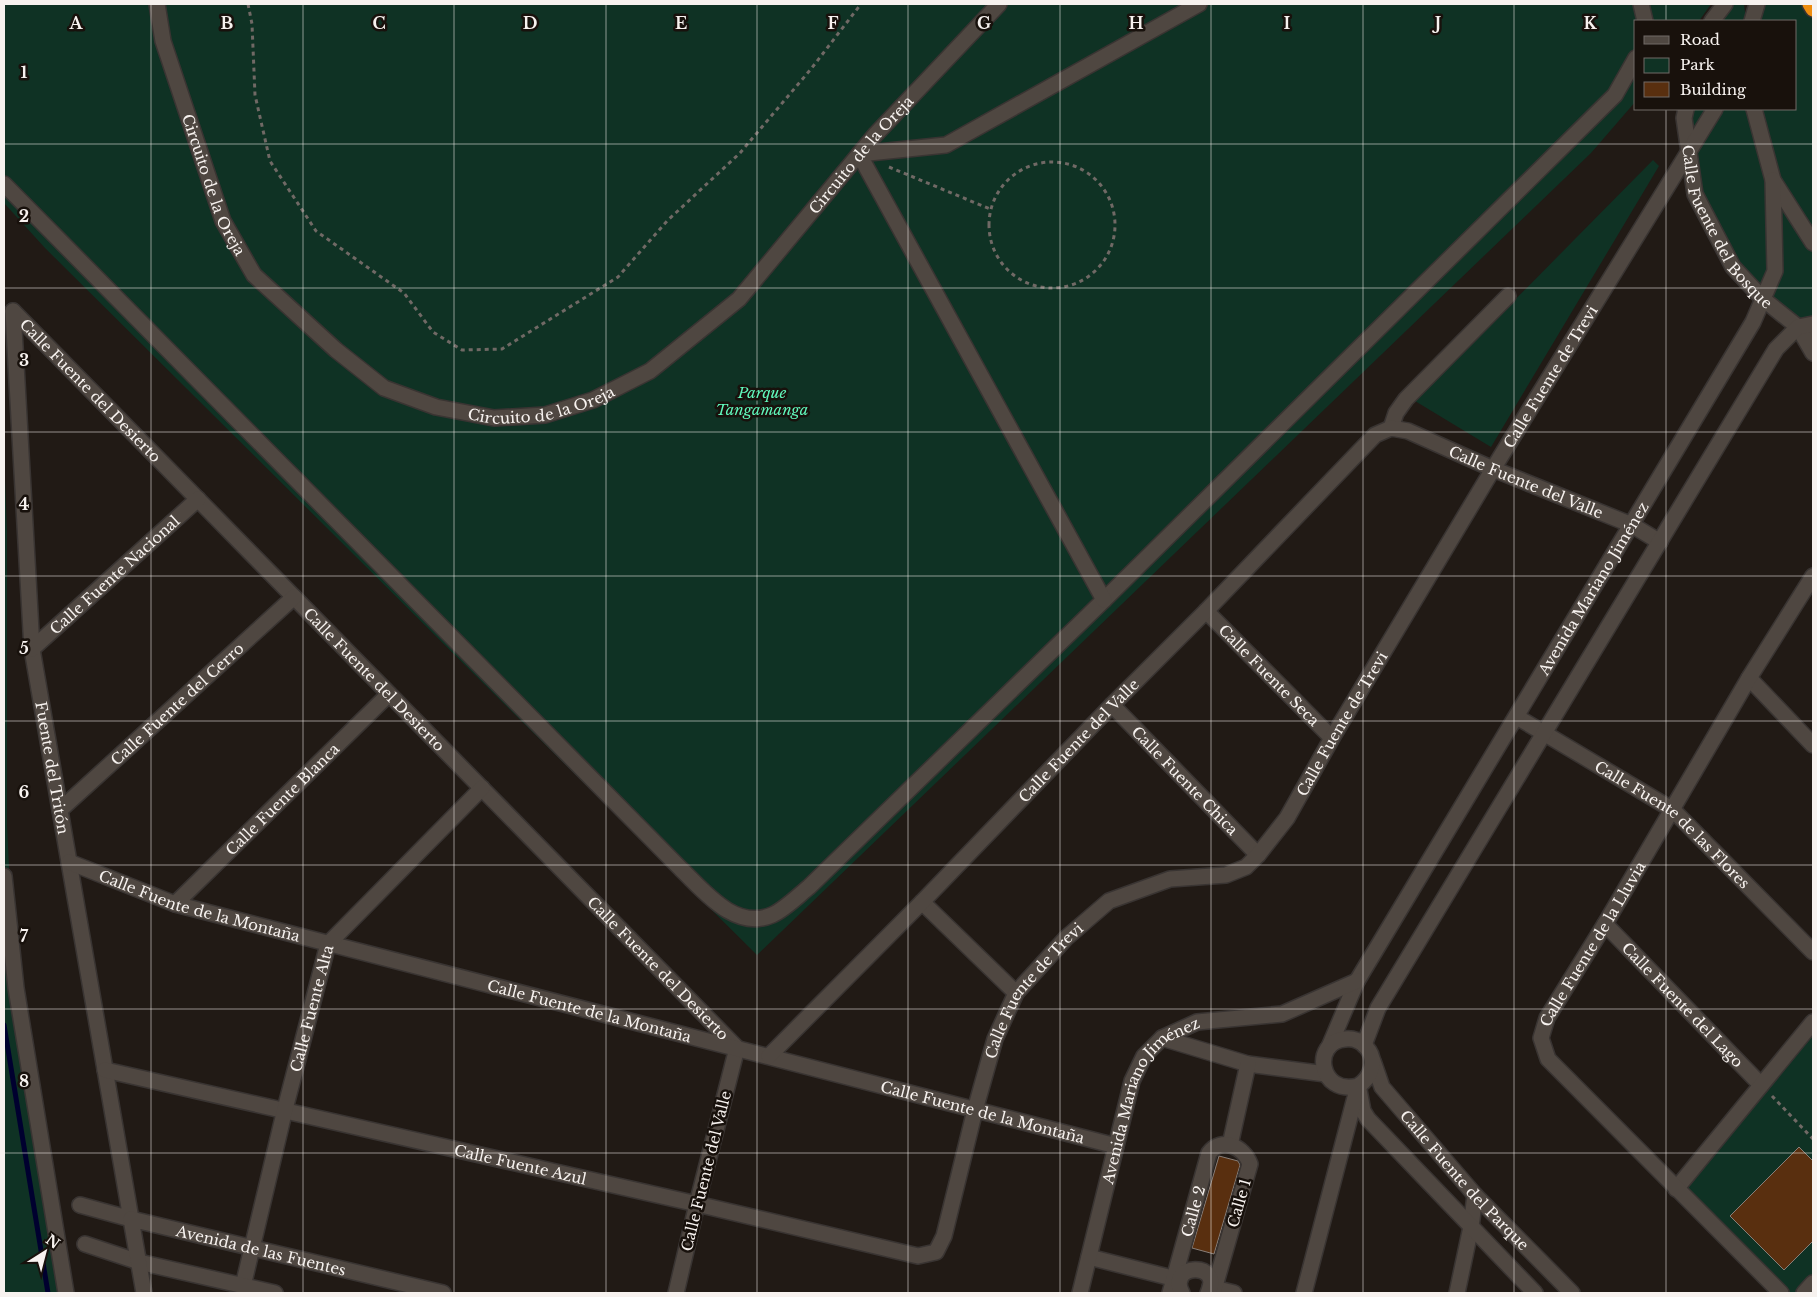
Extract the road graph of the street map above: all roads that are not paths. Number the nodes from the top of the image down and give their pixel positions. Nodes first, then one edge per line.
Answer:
1 (157, 4) edge
2 (999, 4) edge
3 (1199, 4) edge
4 (1641, 4) edge
5 (1725, 4) edge
6 (1744, 4) edge
7 (1757, 4) edge
8 (1810, 4) edge
9 (1813, 9) edge
10 (1645, 20) edge
11 (1713, 20) edge
12 (1747, 20) edge
13 (1752, 20) edge
14 (1634, 62) edge
15 (1686, 110) edge
16 (1714, 110) edge
17 (1754, 110) edge
18 (1689, 150) junction
19 (859, 154) junction
20 (1773, 180) junction
21 (4, 184) edge
22 (1813, 243) edge
23 (1508, 296) dead end
24 (1763, 299) junction
25 (13, 311) joint
26 (1806, 325) edge
27 (1813, 332) edge
28 (1813, 353) edge
29 (1391, 428) junction
30 (1493, 469) junction
31 (198, 499) junction
32 (1632, 525) junction
33 (1660, 542) junction
34 (1813, 576) edge
35 (294, 597) junction
36 (1104, 600) junction
37 (1206, 611) junction
38 (32, 649) junction
39 (1749, 678) junction
40 (389, 694) junction
41 (1112, 705) junction
42 (1517, 716) junction
43 (1545, 734) junction
44 (1332, 738) junction
45 (1813, 745) edge
46 (482, 788) junction
47 (60, 810) junction
48 (1672, 810) junction
49 (1258, 854) junction
50 (69, 862) junction
51 (4, 876) edge
52 (922, 902) junction
53 (175, 904) junction
54 (1605, 924) junction
55 (328, 944) junction
56 (1813, 952) edge
57 (1358, 981) junction
58 (1016, 993) junction
59 (1813, 1022) edge
60 (1162, 1038) junction
61 (1329, 1047) junction
62 (737, 1048) junction
63 (1368, 1051) junction
64 (769, 1056) junction
65 (1248, 1064) junction
66 (105, 1070) junction
67 (1326, 1074) junction
68 (1761, 1085) junction
69 (1358, 1086) junction
70 (285, 1109) junction
71 (975, 1110) junction
72 (1375, 1126) junction
73 (1230, 1145) junction
74 (1116, 1146) junction
75 (1342, 1147) junction
76 (1676, 1189) junction
77 (1475, 1195) junction
78 (697, 1204) junction
79 (80, 1205) dead end
80 (131, 1219) junction
81 (1471, 1226) junction
82 (86, 1244) dead end
83 (252, 1248) junction
84 (936, 1252) joint
85 (1089, 1257) junction
86 (138, 1262) junction
87 (1813, 1283) edge
88 (1179, 1284) edge
89 (243, 1286) junction
90 (1212, 1290) edge
91 (426, 1291) edge
92 (66, 1293) edge
93 (144, 1293) edge
94 (276, 1293) edge
95 (444, 1293) edge
96 (676, 1293) edge
97 (1080, 1293) edge
98 (1170, 1293) edge
99 (1234, 1293) edge
100 (1304, 1293) edge
101 (1456, 1293) edge
102 (1535, 1293) edge
103 (1572, 1293) edge
104 (1780, 1293) edge
105 (1804, 1293) edge

1 - 19 street, Circuito de la Oreja
2 - 19 street, Circuito de la Oreja
3 - 19 street
4 - 10 street
5 - 11 street
6 - 12 street
7 - 13 street
8 - 9 highway
14 - 36 street
15 - 18 street, Calle Fuente del Bosque
16 - 18 street, Calle Fuente de Trevi
17 - 20 street
18 - 24 street, Calle Fuente del Bosque
18 - 30 street, Calle Fuente de Trevi
19 - 36 street
20 - 22 street
20 - 24 street, Avenida Mariano Jiménez
21 - 36 street
23 - 29 street
24 - 26 street, Calle Fuente del Bosque
24 - 32 street, Avenida Mariano Jiménez
25 - 31 street, Calle Fuente del Desierto
25 - 38 street, Fuente del Tritón
26 - 27 street, Calle Fuente del Bosque
26 - 28 street, Calle Fuente del Bosque
26 - 33 street
29 - 30 street, Calle Fuente del Valle
29 - 37 street, Calle Fuente del Valle
30 - 32 street, Calle Fuente del Valle
30 - 44 street, Calle Fuente de Trevi
31 - 35 street, Calle Fuente del Desierto
31 - 38 street, Calle Fuente Nacional
32 - 33 street, Calle Fuente del Valle
32 - 42 street, Avenida Mariano Jiménez
33 - 43 street
34 - 39 street, Calle Fuente de la Lluvia
35 - 40 street, Calle Fuente del Desierto
35 - 47 street, Calle Fuente del Cerro
37 - 41 street, Calle Fuente del Valle
37 - 44 street, Calle Fuente Seca
38 - 47 street, Fuente del Tritón
39 - 45 street
39 - 48 street, Calle Fuente de la Lluvia
40 - 46 street, Calle Fuente del Desierto
40 - 53 street, Calle Fuente Blanca
41 - 49 street, Calle Fuente Chica
41 - 52 street, Calle Fuente del Valle
42 - 43 street, Calle Fuente de las Flores
42 - 57 street, Avenida Mariano Jiménez
43 - 48 street, Calle Fuente de las Flores
43 - 63 street
44 - 49 street, Calle Fuente de Trevi
46 - 55 street, Calle Fuente Alta
46 - 62 street, Calle Fuente del Desierto
47 - 50 street, Fuente del Tritón
48 - 54 street, Calle Fuente de la Lluvia
48 - 56 street, Calle Fuente de las Flores
49 - 58 street, Calle Fuente de Trevi
50 - 53 street, Calle Fuente de la Montaña
50 - 66 street, Fuente del Tritón
51 - 92 street
52 - 58 street
52 - 64 street, Calle Fuente del Valle
53 - 55 street, Calle Fuente de la Montaña
54 - 68 street, Calle Fuente del Lago
54 - 76 street, Calle Fuente de la Lluvia
55 - 62 street, Calle Fuente de la Montaña
55 - 70 street, Calle Fuente Alta
57 - 60 street, Avenida Mariano Jiménez
57 - 61 street, Avenida Mariano Jiménez
58 - 71 street, Calle Fuente de Trevi
59 - 68 street
60 - 65 street
60 - 74 street, Avenida Mariano Jiménez
61 - 63 street
61 - 67 street, Avenida Mariano Jiménez
62 - 64 street, Calle Fuente de la Montaña
62 - 78 street, Calle Fuente del Valle
63 - 69 street
63 - 77 street, Calle Fuente del Parque
64 - 71 street, Calle Fuente de la Montaña
65 - 67 street
65 - 73 street
66 - 70 street, Calle Fuente Azul
66 - 80 street, Fuente del Tritón
67 - 69 street
68 - 76 street
69 - 72 street, Calle Fuente del Parque
69 - 75 street
70 - 78 street, Calle Fuente Azul
70 - 83 street, Calle Fuente Alta
71 - 74 street, Calle Fuente de la Montaña
71 - 84 street, Calle Fuente de Trevi
72 - 75 street
72 - 81 street, Calle Fuente del Parque
73 - 88 street, Calle 2
73 - 90 street, Calle 1
74 - 85 street, Avenida Mariano Jiménez
75 - 100 street
76 - 104 street, Calle Fuente de la Lluvia
77 - 81 street
77 - 103 street, Calle Fuente del Parque
78 - 84 street, Calle Fuente Azul
78 - 96 street, Calle Fuente del Valle
79 - 80 street, Avenida de las Fuentes
80 - 83 street, Avenida de las Fuentes
80 - 86 street, Fuente del Tritón
81 - 101 street
81 - 102 street, Calle Fuente del Parque
82 - 86 street
83 - 89 street, Calle Fuente Alta
83 - 91 street, Avenida de las Fuentes
85 - 88 street
85 - 97 street, Avenida Mariano Jiménez
86 - 89 street
86 - 93 street, Fuente del Tritón
87 - 105 street
88 - 90 street
88 - 98 street, Calle 2
89 - 94 street
90 - 99 street
91 - 95 street, Avenida de las Fuentes

